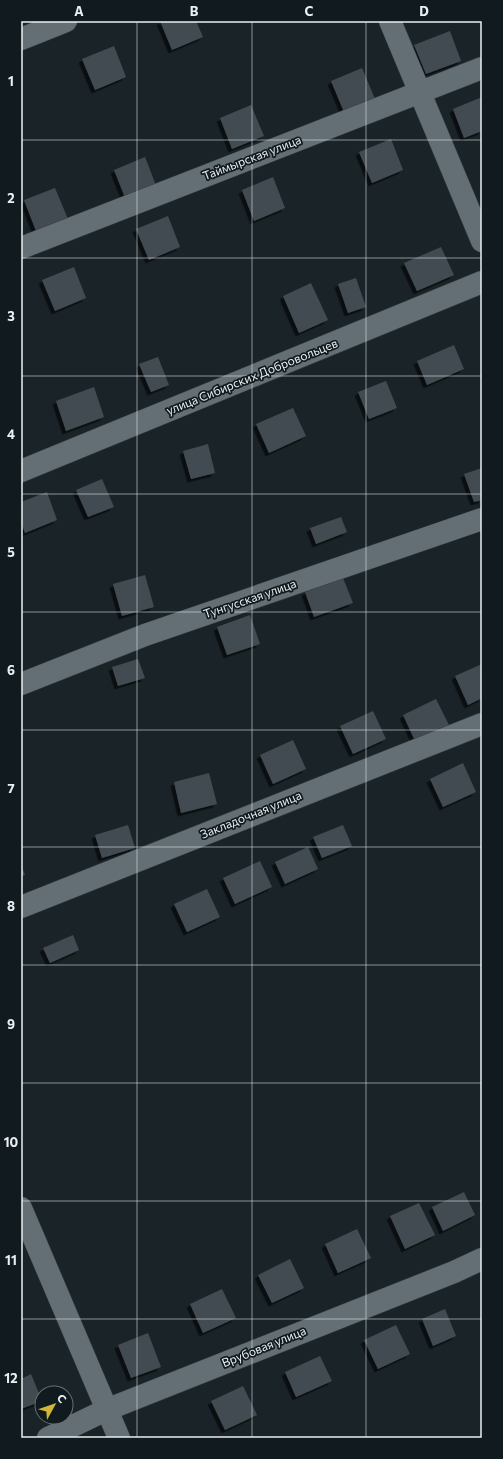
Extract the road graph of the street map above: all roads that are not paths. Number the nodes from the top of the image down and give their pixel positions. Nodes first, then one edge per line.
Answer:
1 (66, 21) edge
2 (390, 21) edge
3 (21, 39) edge
4 (482, 68) edge
5 (419, 93) junction
6 (482, 241) edge
7 (21, 248) edge
8 (482, 282) edge
9 (21, 472) edge
10 (482, 519) edge
11 (21, 684) edge
12 (482, 724) edge
13 (21, 908) edge
14 (21, 1208) edge
15 (482, 1259) edge
16 (106, 1410) junction
17 (48, 1438) edge
18 (119, 1438) edge

1 - 3 street
2 - 5 street
4 - 5 street, Таймырская улица
5 - 6 street
5 - 7 street, Таймырская улица
8 - 9 street, улица Сибирских Добровольцев
10 - 11 street, Тунгусская улица
12 - 13 street, Закладочная улица
14 - 16 street
15 - 16 street, Врубовая улица
16 - 17 street, Врубовая улица
16 - 18 street

